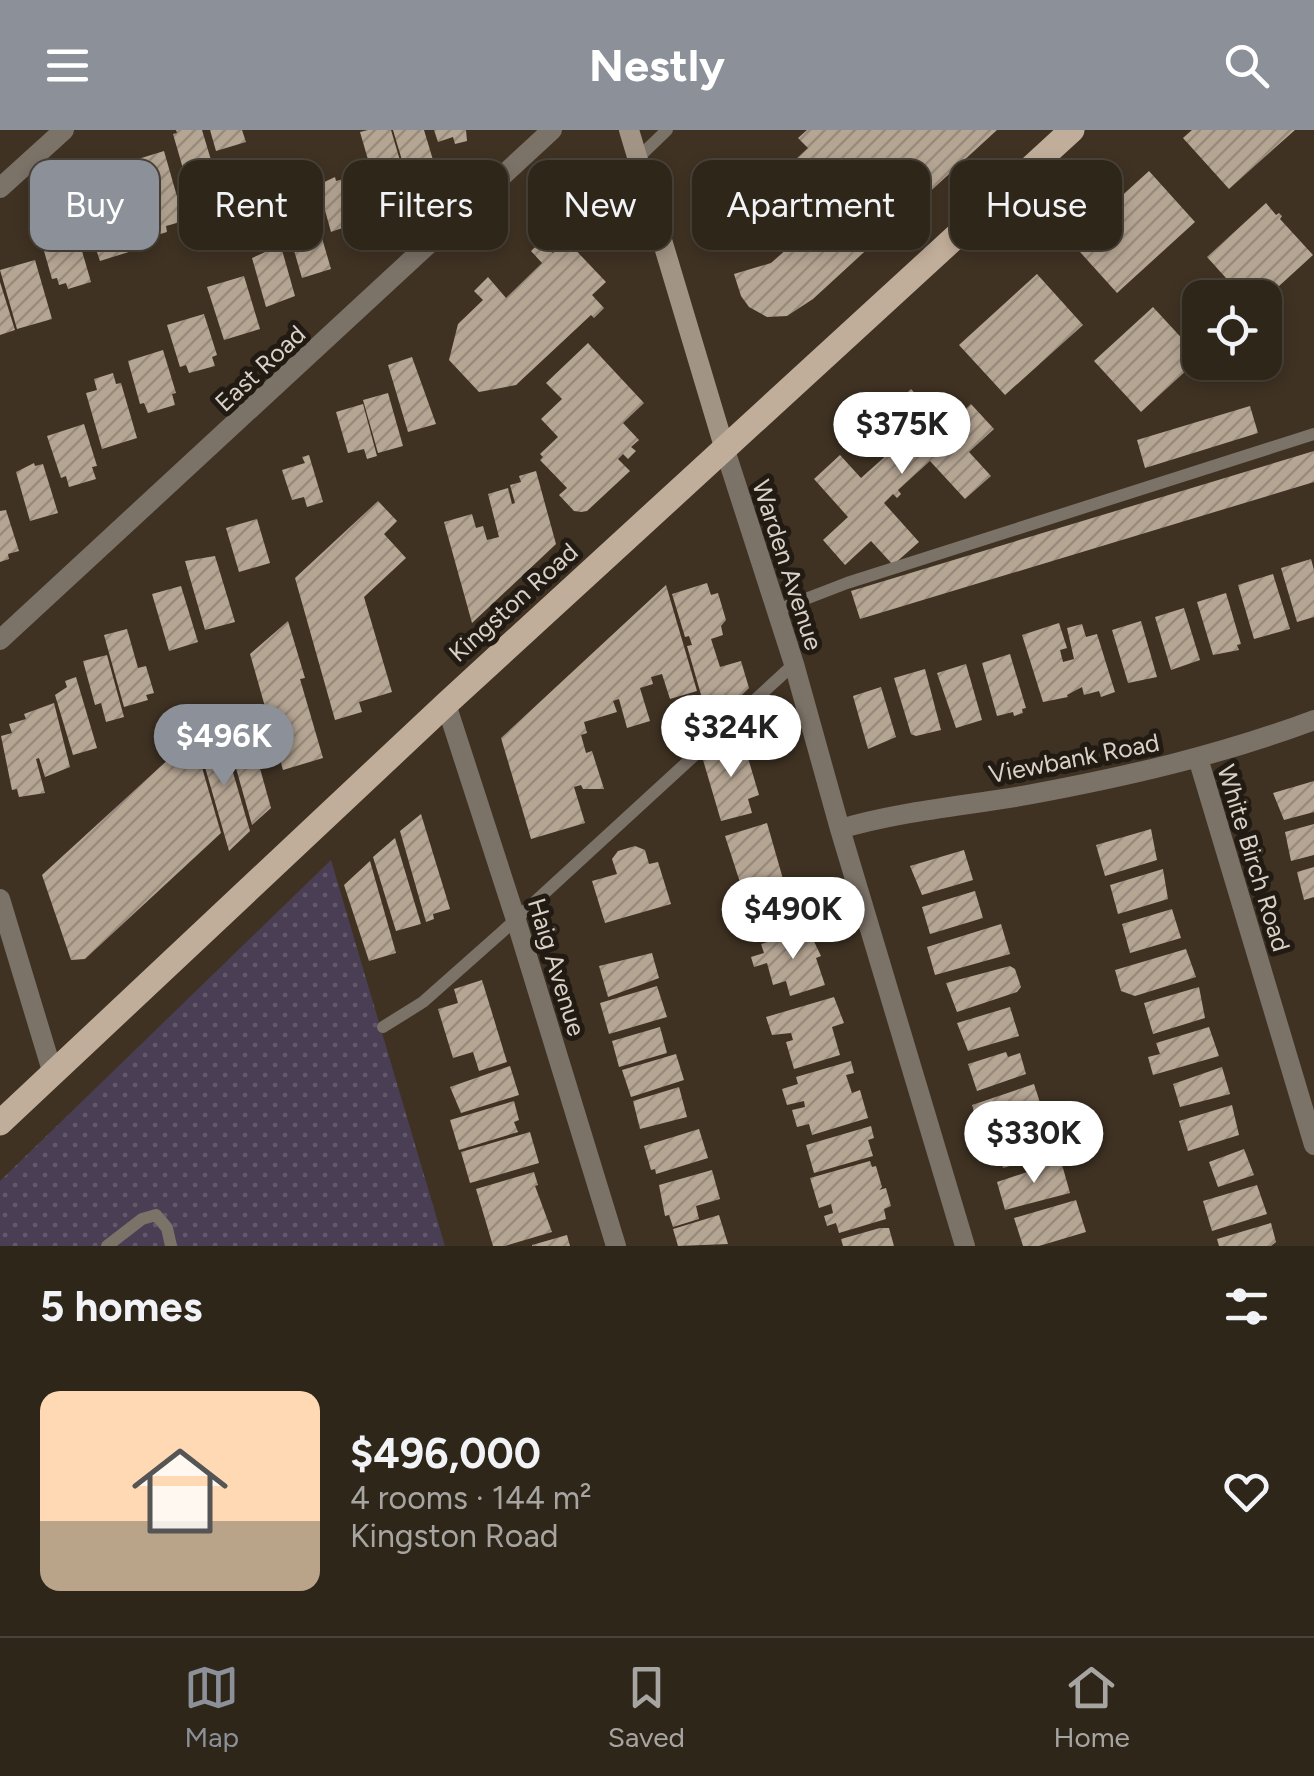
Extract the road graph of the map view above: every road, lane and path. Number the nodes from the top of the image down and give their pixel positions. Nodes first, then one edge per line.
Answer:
1 (64, 130) edge
2 (552, 130) edge
3 (629, 130) edge
4 (667, 130) edge
5 (1072, 130) edge
6 (637, 159) junction
7 (0, 188) edge
8 (1314, 434) edge
9 (725, 450) junction
10 (777, 610) junction
11 (0, 640) edge
12 (794, 664) junction
13 (446, 704) junction
14 (1314, 720) edge
15 (1198, 758) junction
16 (840, 829) junction
17 (0, 899) edge
18 (516, 920) junction
19 (383, 1027) dead end
20 (53, 1074) junction
21 (0, 1123) edge
22 (1314, 1144) edge
23 (108, 1246) edge
24 (171, 1246) edge
25 (616, 1246) edge
26 (966, 1246) edge

1 - 7 street
2 - 11 street, East Road
3 - 6 main road, Warden Avenue
4 - 6 lane
5 - 9 main road, Kingston Road
6 - 9 main road, Warden Avenue
8 - 10 lane
9 - 10 street, Warden Avenue
9 - 13 main road, Kingston Road
10 - 12 street, Warden Avenue
12 - 16 street, Warden Avenue
12 - 18 lane
13 - 18 street, Haig Avenue
13 - 20 main road, Kingston Road
14 - 15 street, Viewbank Road
15 - 16 street, Viewbank Road
15 - 22 street, White Birch Road
16 - 26 street, Warden Avenue
17 - 20 street
18 - 19 lane
18 - 25 street, Haig Avenue
20 - 21 main road, Kingston Road
23 - 24 lane

